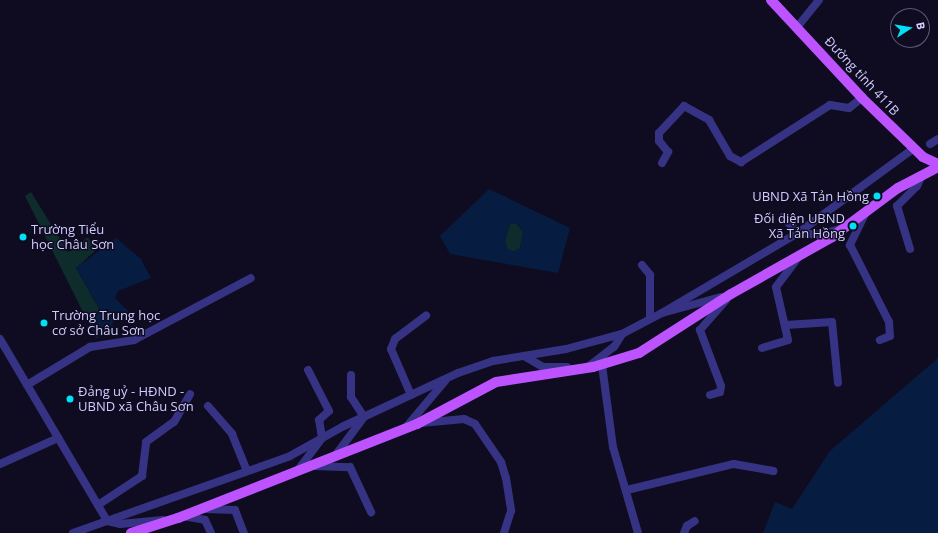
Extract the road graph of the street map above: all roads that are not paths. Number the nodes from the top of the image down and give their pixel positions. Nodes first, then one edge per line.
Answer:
1 (772, 0) edge
2 (819, 0) edge
3 (798, 26) junction
4 (862, 98) junction
5 (938, 139) edge
6 (930, 144) dead end
7 (914, 148) junction
8 (662, 163) dead end
9 (938, 164) edge
10 (938, 167) edge
11 (922, 175) junction
12 (868, 210) junction
13 (783, 217) dead end
14 (847, 227) junction
15 (798, 233) junction
16 (910, 249) dead end
17 (801, 254) junction
18 (642, 265) dead end
19 (251, 278) dead end
20 (731, 294) junction
21 (662, 313) junction
22 (426, 316) dead end
23 (650, 319) junction
24 (786, 325) junction
25 (622, 334) junction
26 (0, 339) edge
27 (880, 340) dead end
28 (762, 348) dead end
29 (524, 356) junction
30 (602, 365) junction
31 (582, 369) junction
32 (308, 370) dead end
33 (351, 375) dead end
34 (447, 378) junction
35 (838, 383) dead end
36 (27, 385) junction
37 (190, 394) dead end
38 (411, 395) junction
39 (710, 395) dead end
40 (208, 406) dead end
41 (364, 417) junction
42 (417, 424) junction
43 (407, 426) junction
44 (58, 438) junction
45 (322, 438) junction
46 (335, 456) junction
47 (0, 464) edge
48 (302, 469) junction
49 (247, 471) junction
50 (773, 471) dead end
51 (627, 490) junction
52 (98, 506) junction
53 (202, 509) junction
54 (371, 512) dead end
55 (181, 517) junction
56 (107, 521) junction
57 (695, 521) dead end
58 (73, 533) edge
59 (131, 533) edge
60 (211, 533) edge
61 (244, 533) edge
62 (504, 533) edge
63 (638, 533) edge
64 (684, 533) edge

1 - 3 main road, Đường tỉnh 411B
2 - 3 street
3 - 4 main road, Đường tỉnh 411B
4 - 7 main road, Đường tỉnh 411B
4 - 8 street
5 - 6 street
7 - 9 main road, Đường tỉnh 411B
7 - 15 street
10 - 11 main road
11 - 12 main road
11 - 16 street
12 - 14 main road
12 - 27 street
13 - 15 street
14 - 15 street
14 - 17 main road
15 - 21 street
17 - 20 main road
17 - 24 street
18 - 23 street
19 - 36 street
20 - 21 street
20 - 30 main road
20 - 39 street
21 - 23 street
22 - 38 street
23 - 25 street
24 - 28 street
24 - 35 street
25 - 29 street
25 - 31 street
26 - 36 street
29 - 31 street
29 - 34 street
30 - 31 main road
30 - 51 street
31 - 42 main road
32 - 45 street
33 - 41 street
34 - 38 street
34 - 43 street
36 - 44 street
37 - 52 street
38 - 41 street
40 - 49 street
41 - 45 street
41 - 46 street
42 - 43 main road
42 - 62 street
43 - 46 main road
44 - 47 street
44 - 52 street
45 - 48 street
45 - 49 street
46 - 48 main road
48 - 53 main road
48 - 54 street
49 - 56 street
50 - 51 street
51 - 63 street
52 - 56 street
53 - 55 main road
53 - 61 street
55 - 56 street
55 - 59 main road
55 - 60 street
56 - 58 street
57 - 64 street

